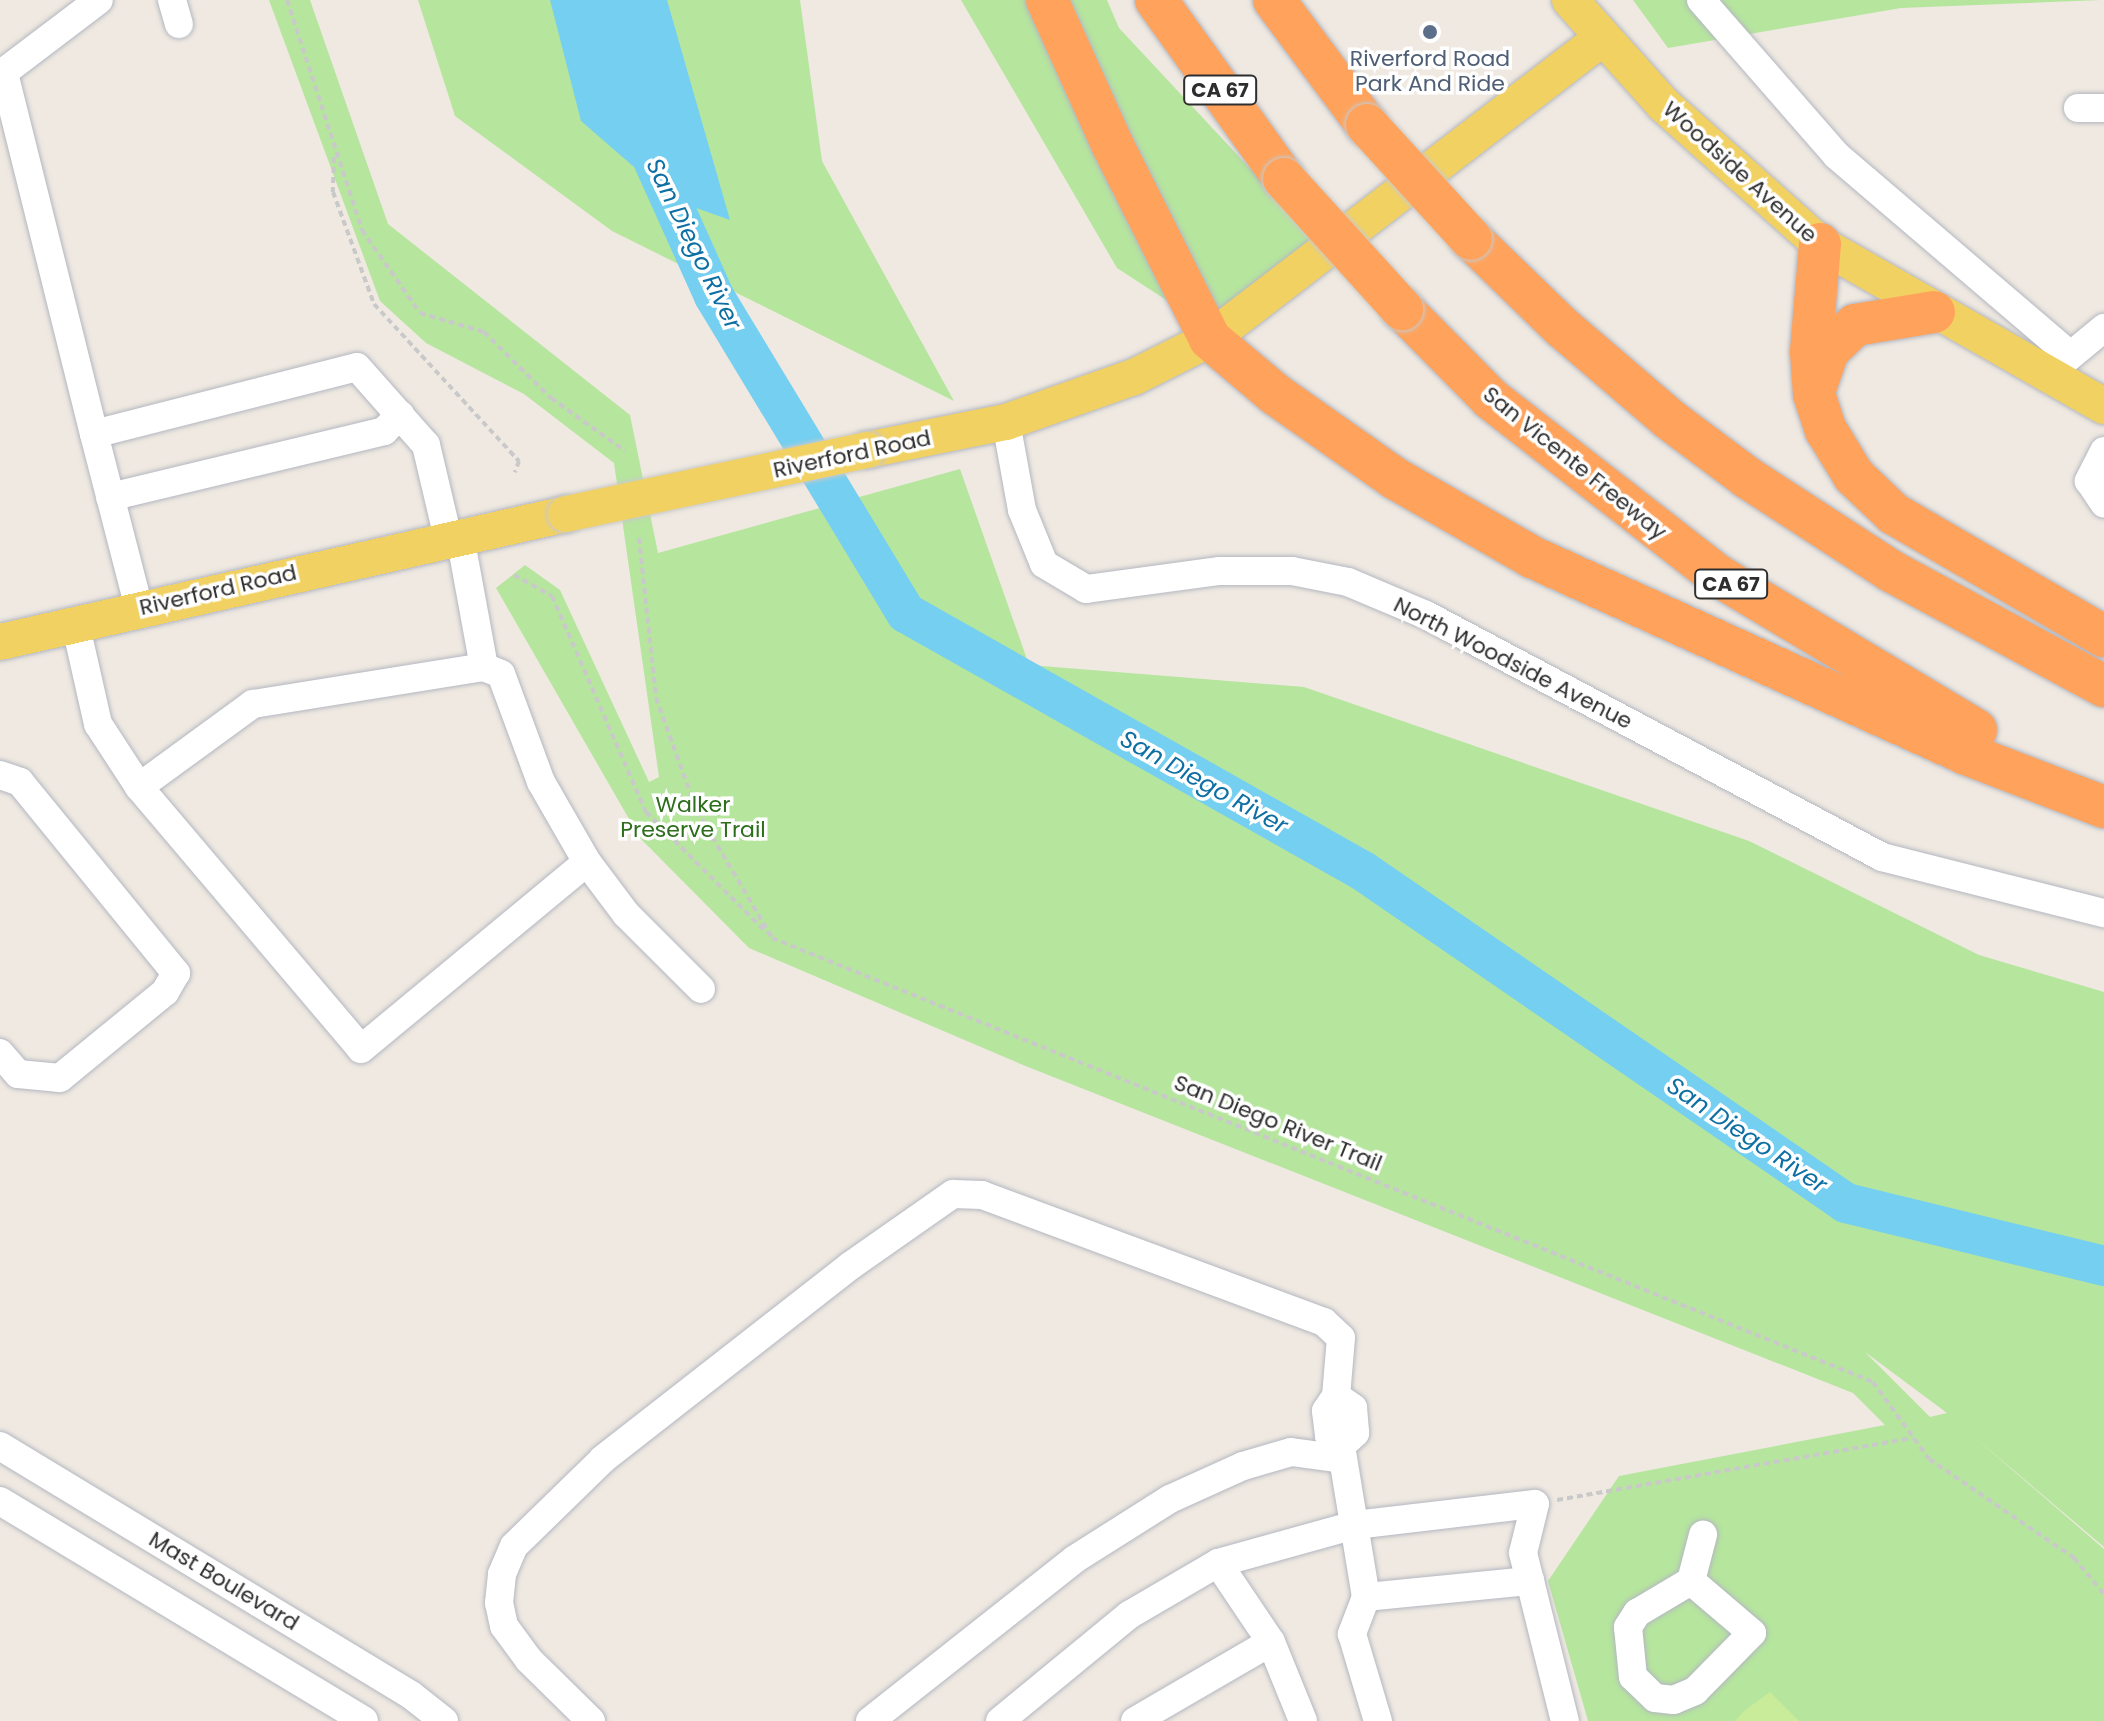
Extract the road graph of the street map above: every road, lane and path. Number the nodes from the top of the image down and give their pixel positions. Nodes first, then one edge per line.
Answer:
1 (99, 0) edge
2 (287, 0) edge
3 (1047, 0) edge
4 (1156, 0) edge
5 (1274, 0) edge
6 (1570, 0) edge
7 (1701, 0) edge
8 (1602, 38) junction
9 (334, 151) junction
10 (1820, 244) junction
11 (1934, 312) junction
12 (2104, 328) edge
13 (1210, 339) junction
14 (2059, 365) junction
15 (1814, 394) junction
16 (2104, 406) edge
17 (400, 415) junction
18 (1006, 422) junction
19 (94, 434) junction
20 (625, 451) dead end
21 (2104, 451) edge
22 (515, 472) dead end
23 (110, 497) junction
24 (2104, 503) edge
25 (454, 537) junction
26 (639, 538) dead end
27 (514, 575) dead end
28 (139, 608) junction
29 (75, 622) junction
30 (2104, 636) edge
31 (0, 642) edge
32 (484, 667) junction
33 (2104, 686) edge
34 (0, 775) edge
35 (139, 787) junction
36 (2104, 798) edge
37 (2104, 807) edge
38 (587, 862) junction
39 (2104, 913) edge
40 (772, 938) junction
41 (701, 989) dead end
42 (0, 1053) edge
43 (1913, 1438) junction
44 (0, 1446) edge
45 (1342, 1452) junction
46 (0, 1501) edge
47 (1535, 1504) junction
48 (1355, 1525) junction
49 (1703, 1535) dead end
50 (1218, 1563) junction
51 (1530, 1581) junction
52 (1691, 1581) junction
53 (2104, 1594) edge
54 (1366, 1597) junction
55 (1271, 1642) junction
56 (364, 1721) edge
57 (444, 1721) edge
58 (591, 1721) edge
59 (870, 1721) edge
60 (1000, 1721) edge
61 (1135, 1721) edge
62 (1303, 1721) edge
63 (1378, 1721) edge
64 (1565, 1721) edge

1 - 19 street
2 - 9 path
3 - 13 highway
4 - 36 highway, San Vicente Freeway / CA 67, bridge
5 - 33 highway, bridge
6 - 8 main road, Woodside Avenue
7 - 14 street
8 - 10 main road, Woodside Avenue
8 - 13 main road, Riverford Road
9 - 20 path
9 - 22 path
10 - 11 main road, Woodside Avenue
10 - 15 highway
11 - 14 main road, Woodside Avenue
11 - 15 highway
12 - 14 street
13 - 18 main road, Riverford Road
13 - 37 highway
14 - 16 main road, Woodside Avenue
15 - 30 highway
17 - 19 street
17 - 23 street
17 - 25 street
18 - 25 main road, Riverford Road, bridge
18 - 39 street, North Woodside Avenue
19 - 23 street
21 - 24 street
23 - 28 street
25 - 28 main road, Riverford Road
25 - 32 street
26 - 40 path
27 - 40 path
28 - 29 main road, Riverford Road
29 - 31 main road, Riverford Road
29 - 35 street
32 - 35 street
32 - 38 street
34 - 42 street
35 - 38 street
38 - 41 street
40 - 43 path, San Diego River Trail
43 - 47 path
43 - 53 path, San Diego River Trail
44 - 57 street, Mast Boulevard
45 - 48 street
45 - 58 street
45 - 59 street
46 - 56 street
47 - 48 street
47 - 51 street
48 - 50 street
48 - 54 street
49 - 52 street
50 - 55 street
50 - 60 street
51 - 54 street
51 - 64 street
52 - 52 street
54 - 63 street
55 - 61 street
55 - 62 street

